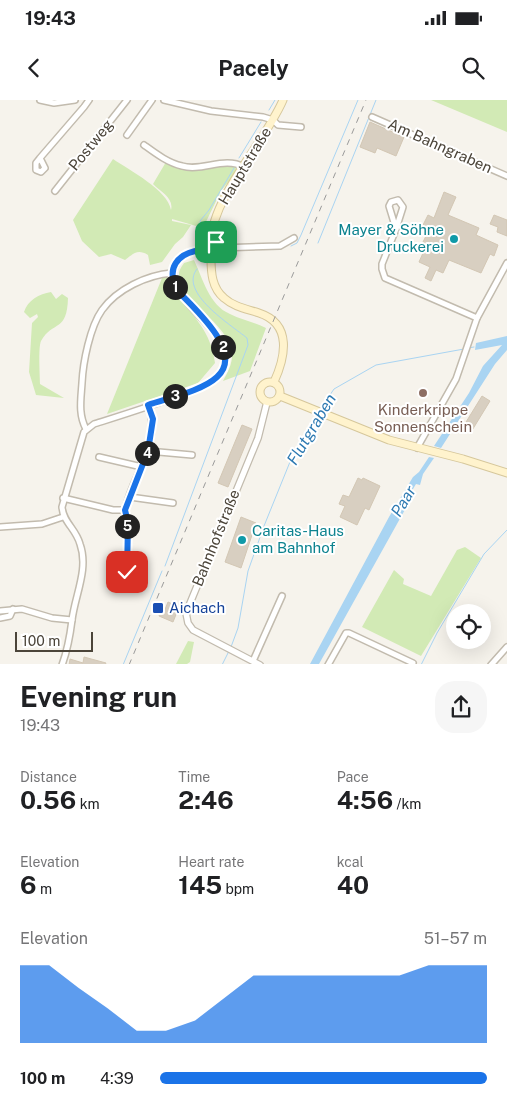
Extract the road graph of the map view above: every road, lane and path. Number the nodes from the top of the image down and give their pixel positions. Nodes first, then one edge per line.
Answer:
1 (40, 100) edge
2 (75, 100) edge
3 (89, 100) edge
4 (127, 100) edge
5 (152, 100) edge
6 (164, 100) edge
7 (283, 100) edge
8 (372, 117) dead end
9 (273, 120) junction
10 (301, 126) dead end
11 (127, 135) dead end
12 (144, 145) dead end
13 (40, 158) dead end
14 (244, 167) junction
15 (507, 176) edge
16 (56, 191) dead end
17 (396, 229) junction
18 (294, 238) dead end
19 (211, 240) junction
20 (220, 248) junction
21 (201, 250) junction
22 (211, 258) junction
23 (507, 263) edge
24 (172, 272) junction
25 (476, 318) junction
26 (274, 382) junction
27 (280, 396) junction
28 (267, 402) junction
29 (148, 405) junction
30 (86, 429) junction
31 (417, 448) junction
32 (148, 451) junction
33 (192, 455) dead end
34 (99, 457) dead end
35 (142, 467) junction
36 (507, 473) edge
37 (130, 497) junction
38 (63, 498) junction
39 (173, 503) dead end
40 (125, 510) junction
41 (63, 517) junction
42 (0, 527) edge
43 (127, 572) dead end
44 (282, 596) dead end
45 (13, 609) junction
46 (0, 612) edge
47 (0, 618) edge
48 (72, 620) junction
49 (507, 647) edge
50 (253, 661) junction
51 (413, 663) dead end
52 (62, 664) edge
53 (260, 664) edge
54 (328, 664) edge
55 (491, 664) edge

1 - 2 street
3 - 13 street
4 - 16 street, Postweg
5 - 11 street
6 - 9 street
7 - 9 main road, Hauptstraße
8 - 15 street, Am Bahngraben
9 - 10 street, Hauptstraße
9 - 14 main road, Hauptstraße
12 - 14 street
14 - 19 main road, Hauptstraße
17 - 17 street
17 - 25 street
18 - 20 street
19 - 20 main road
19 - 21 main road
20 - 22 main road
21 - 22 main road
21 - 24 street
22 - 26 main road
23 - 25 street
24 - 29 street
24 - 30 street
25 - 31 street
26 - 27 main road
26 - 28 main road
27 - 28 main road
27 - 31 main road
28 - 50 street, Bahnhofstraße
29 - 30 street
29 - 32 street
30 - 38 street
31 - 36 main road
32 - 33 street
32 - 35 street
34 - 35 street
35 - 37 street
37 - 39 street
37 - 40 street
38 - 40 street
38 - 41 street
40 - 43 street
41 - 42 street
41 - 48 street
44 - 50 street
45 - 46 street
45 - 47 street
45 - 48 street
48 - 52 street
49 - 55 street
50 - 53 street, Bahnhofstraße
51 - 54 street

